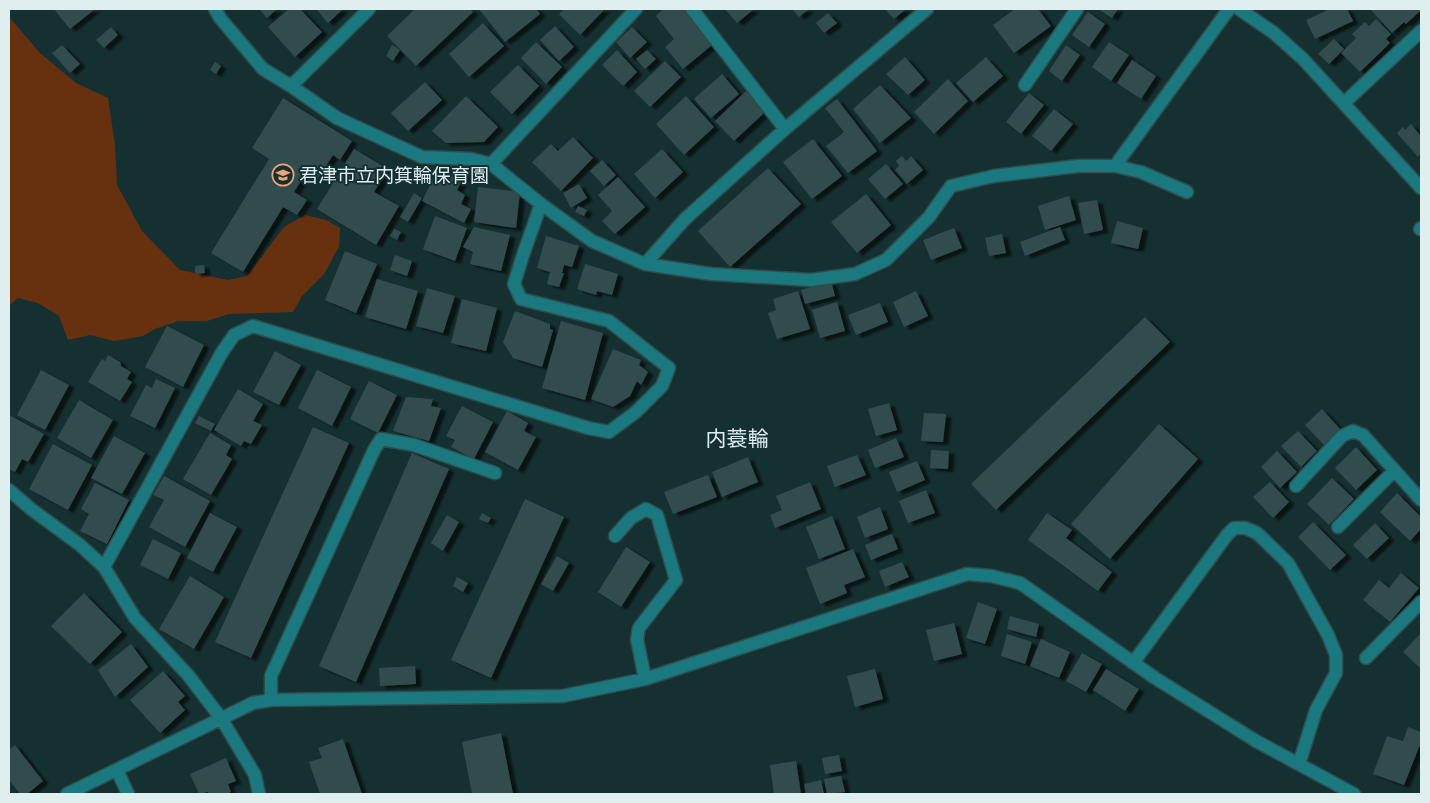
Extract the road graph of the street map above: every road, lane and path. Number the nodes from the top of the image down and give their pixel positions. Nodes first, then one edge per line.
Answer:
1 (215, 9) edge
2 (369, 9) edge
3 (636, 9) edge
4 (692, 9) edge
5 (927, 9) edge
6 (1077, 9) edge
7 (1229, 9) edge
8 (1240, 9) edge
9 (1421, 31) edge
10 (1025, 85) dead end
11 (291, 86) junction
12 (1344, 103) junction
13 (785, 129) junction
14 (491, 164) junction
15 (1115, 166) junction
16 (1421, 188) edge
17 (1187, 192) dead end
18 (541, 204) junction
19 (645, 264) junction
20 (1394, 471) junction
21 (496, 473) dead end
22 (1296, 486) dead end
23 (9, 490) edge
24 (1421, 500) edge
25 (1338, 527) dead end
26 (615, 536) dead end
27 (104, 567) junction
28 (1421, 602) edge
29 (1366, 658) dead end
30 (1132, 664) junction
31 (645, 679) junction
32 (271, 700) junction
33 (221, 718) junction
34 (1299, 764) junction
35 (117, 770) junction
36 (67, 794) edge
37 (128, 794) edge
38 (259, 794) edge
39 (1354, 794) edge

1 - 11 street
2 - 11 street
3 - 14 street
4 - 13 street
5 - 13 street
6 - 10 street
7 - 15 street
8 - 12 street
9 - 12 street
11 - 14 street
12 - 16 street
13 - 19 street
14 - 18 street
15 - 17 street
15 - 19 street
18 - 19 street
18 - 27 street
20 - 22 street
20 - 24 street
20 - 25 street
21 - 32 street
23 - 27 street
26 - 31 street
27 - 33 street
28 - 29 street
30 - 31 street
30 - 34 street
30 - 34 street
31 - 32 street
32 - 33 street
33 - 35 street
33 - 38 street
34 - 39 street
35 - 36 street
35 - 37 street

